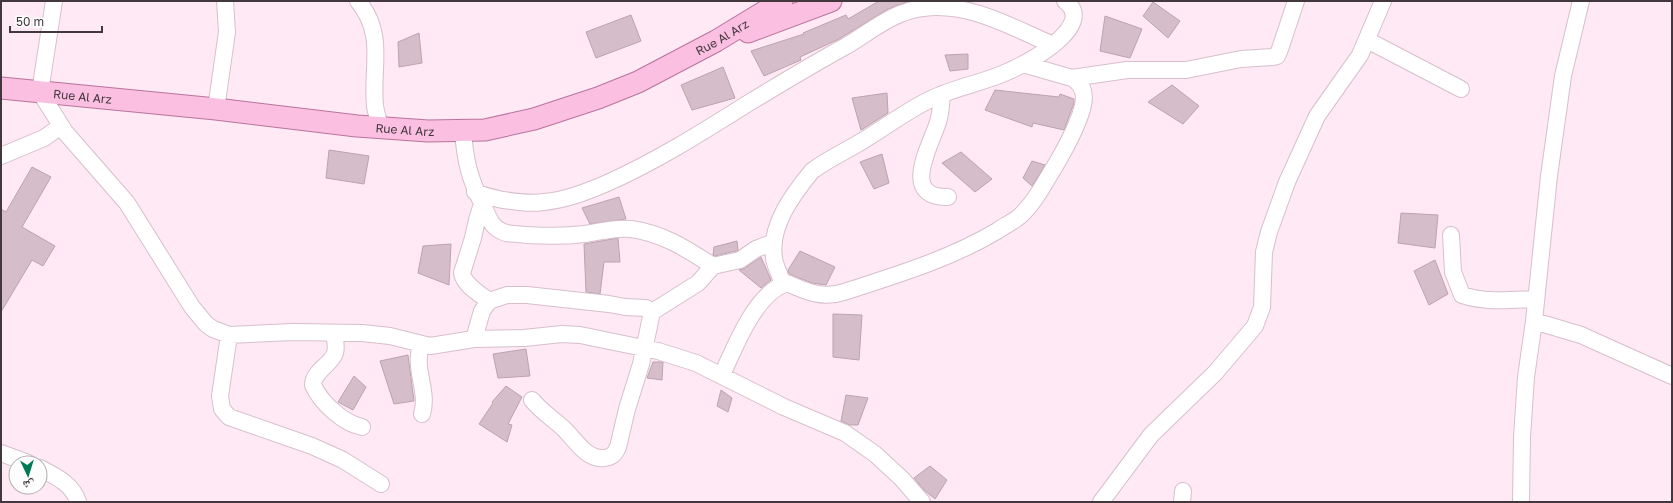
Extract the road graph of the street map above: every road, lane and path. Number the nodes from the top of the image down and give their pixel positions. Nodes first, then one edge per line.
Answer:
1 (54, 1) edge
2 (225, 1) edge
3 (358, 1) edge
4 (782, 1) edge
5 (832, 1) edge
6 (1065, 1) edge
7 (1296, 1) edge
8 (1383, 1) edge
9 (1581, 1) edge
10 (1366, 40) junction
11 (716, 41) junction
12 (1053, 45) junction
13 (1023, 64) junction
14 (1072, 78) junction
15 (1, 88) edge
16 (1461, 89) dead end
17 (40, 92) junction
18 (942, 94) junction
19 (216, 109) junction
20 (61, 126) junction
21 (380, 127) junction
22 (463, 131) junction
23 (1, 156) edge
24 (948, 197) dead end
25 (479, 198) junction
26 (1451, 235) dead end
27 (774, 242) junction
28 (713, 266) junction
29 (782, 284) junction
30 (1536, 299) junction
31 (489, 301) junction
32 (652, 312) junction
33 (1534, 322) junction
34 (334, 334) junction
35 (229, 335) junction
36 (474, 339) junction
37 (421, 345) junction
38 (645, 347) junction
39 (722, 375) junction
40 (1672, 376) edge
41 (532, 400) dead end
42 (422, 414) dead end
43 (362, 427) dead end
44 (48, 472) edge
45 (381, 484) dead end
46 (78, 502) edge
47 (922, 502) edge
48 (1101, 502) edge
49 (1521, 502) edge

1 - 17 street
2 - 19 street
3 - 21 street
4 - 11 main road, Rue Al Arz
5 - 11 main road
6 - 12 street
7 - 14 street
8 - 10 street
9 - 30 street
10 - 16 street
10 - 48 street
11 - 22 main road, Rue Al Arz
12 - 13 street
12 - 25 street
13 - 14 street
13 - 18 street
14 - 29 street
15 - 17 main road, Rue Al Arz
17 - 19 main road, Rue Al Arz
17 - 20 street
18 - 24 street
18 - 27 street
19 - 21 main road, Rue Al Arz
20 - 23 street
20 - 35 street
21 - 22 main road, Rue Al Arz
22 - 25 street
25 - 28 street
25 - 31 street
26 - 30 street
27 - 28 street
27 - 29 street
28 - 32 street
29 - 39 street
30 - 33 street
31 - 32 street
31 - 36 street
32 - 38 street
33 - 40 street
33 - 49 street
34 - 35 street
34 - 37 street
34 - 43 street
35 - 45 street
36 - 37 street
36 - 38 street
37 - 42 street
38 - 39 street
38 - 41 street
39 - 47 street
44 - 46 street

